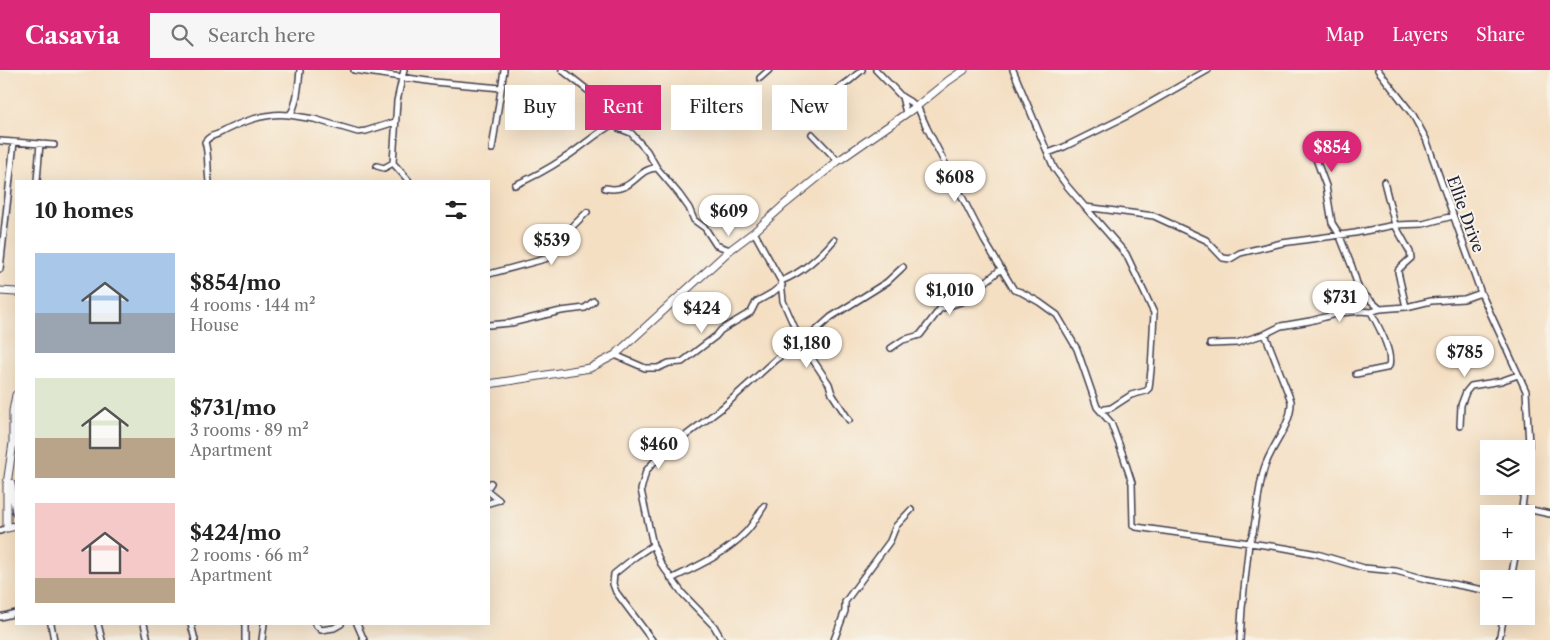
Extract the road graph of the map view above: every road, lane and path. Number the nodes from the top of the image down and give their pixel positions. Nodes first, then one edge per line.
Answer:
1 (300, 70) edge
2 (354, 70) edge
3 (404, 70) edge
4 (504, 70) edge
5 (562, 70) edge
6 (769, 70) edge
7 (862, 70) edge
8 (876, 70) edge
9 (964, 70) edge
10 (1013, 70) edge
11 (1208, 70) edge
12 (1378, 70) edge
13 (403, 78) junction
14 (760, 78) dead end
15 (845, 85) edge
16 (500, 88) junction
17 (585, 88) edge
18 (902, 97) junction
19 (917, 106) junction
20 (906, 112) junction
21 (290, 115) junction
22 (395, 122) junction
23 (603, 130) edge
24 (623, 130) edge
25 (812, 134) dead end
26 (0, 141) edge
27 (14, 142) junction
28 (40, 143) junction
29 (54, 145) dead end
30 (492, 149) dead end
31 (1048, 153) junction
32 (1316, 159) dead end
33 (838, 161) junction
34 (393, 163) junction
35 (377, 166) dead end
36 (657, 168) junction
37 (38, 180) edge
38 (209, 180) edge
39 (408, 180) edge
40 (1384, 182) dead end
41 (515, 186) dead end
42 (605, 188) dead end
43 (1085, 207) junction
44 (587, 212) dead end
45 (1452, 216) junction
46 (1395, 225) junction
47 (754, 232) junction
48 (1339, 234) junction
49 (834, 240) dead end
50 (730, 250) junction
51 (903, 266) dead end
52 (0, 269) edge
53 (1001, 269) junction
54 (490, 274) edge
55 (781, 283) junction
56 (0, 291) edge
57 (15, 292) edge
58 (1481, 293) junction
59 (594, 301) dead end
60 (1406, 307) junction
61 (1380, 309) junction
62 (1371, 312) junction
63 (490, 325) edge
64 (1265, 334) junction
65 (801, 342) junction
66 (1210, 344) dead end
67 (890, 348) dead end
68 (615, 356) junction
69 (1356, 374) dead end
70 (1518, 375) junction
71 (490, 384) edge
72 (15, 400) edge
73 (1100, 410) junction
74 (849, 420) dead end
75 (1460, 426) dead end
76 (1529, 440) edge
77 (10, 470) junction
78 (490, 493) edge
79 (490, 503) edge
80 (764, 506) dead end
81 (15, 507) edge
82 (911, 510) dead end
83 (1535, 512) edge
84 (1550, 514) edge
85 (4, 530) edge
86 (1249, 543) junction
87 (653, 545) junction
88 (671, 578) junction
89 (1480, 589) edge
90 (15, 613) edge
91 (0, 617) edge
92 (51, 625) edge
93 (98, 625) edge
94 (144, 625) edge
95 (191, 625) edge
96 (245, 625) edge
97 (264, 625) edge
98 (316, 625) edge
99 (339, 625) edge
100 (357, 625) edge
101 (1502, 625) edge
102 (54, 640) edge
103 (102, 640) edge
104 (148, 640) edge
105 (195, 640) edge
106 (245, 640) edge
107 (262, 640) edge
108 (364, 640) edge
109 (652, 640) edge
110 (722, 640) edge
111 (834, 640) edge
112 (1240, 640) edge
113 (1499, 640) edge

1 - 21 street
2 - 13 street
3 - 13 street
4 - 16 street
5 - 17 street
6 - 14 street
7 - 15 street
8 - 18 street
9 - 19 main road
10 - 31 street
11 - 31 street
12 - 45 street, Ellie Drive
13 - 16 street
13 - 22 street
16 - 30 street
18 - 19 street
18 - 20 street
19 - 20 main road
19 - 53 street
20 - 33 main road
21 - 22 street
21 - 38 street
22 - 34 street
23 - 41 street
24 - 36 street
25 - 33 street
26 - 27 street
27 - 28 street
27 - 52 street
28 - 29 street
28 - 37 street
31 - 43 street
32 - 48 street
33 - 47 main road
34 - 35 street
34 - 39 street
36 - 42 street
36 - 50 street
40 - 46 street
43 - 48 street
43 - 73 street
44 - 54 street
45 - 46 street
45 - 58 street, Ellie Drive
46 - 48 street
46 - 60 street
47 - 50 main road
47 - 55 street
48 - 61 street
49 - 55 street
50 - 68 main road
51 - 65 street
53 - 67 street
53 - 73 street
55 - 65 street
55 - 68 street
56 - 57 main road
58 - 60 street
58 - 70 street, Ellie Drive
59 - 63 street
60 - 61 street
61 - 62 street
62 - 64 street
62 - 69 street
64 - 66 street
64 - 86 street
65 - 74 street
65 - 87 street
68 - 71 main road
70 - 75 street
70 - 76 street, Ellie Drive
72 - 77 main road
73 - 86 street
77 - 81 main road
77 - 85 main road
78 - 79 street
80 - 88 street
82 - 111 street
83 - 84 street
86 - 89 street
86 - 112 street
87 - 88 street
87 - 109 street
88 - 110 street
90 - 91 street
92 - 102 street
93 - 103 street
94 - 104 street
95 - 105 street
96 - 106 street
97 - 107 street
98 - 99 street
100 - 108 street
101 - 113 street

